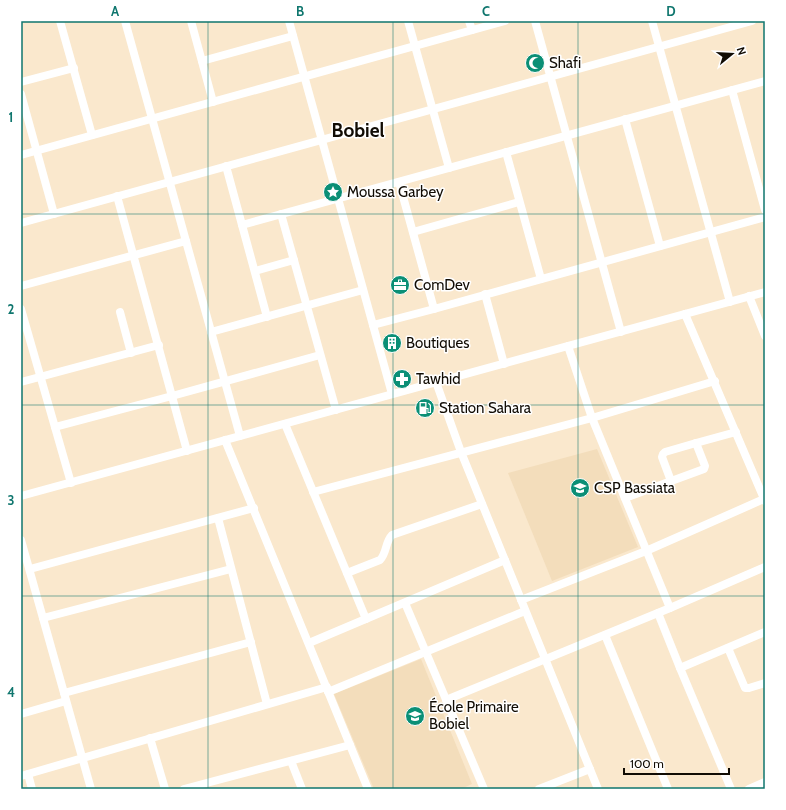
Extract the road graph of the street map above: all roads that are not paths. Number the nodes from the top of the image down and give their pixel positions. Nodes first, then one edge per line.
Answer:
1 (60, 21) edge
2 (125, 21) edge
3 (191, 21) edge
4 (289, 21) edge
5 (408, 21) edge
6 (469, 21) edge
7 (505, 21) edge
8 (535, 21) edge
9 (652, 21) edge
10 (752, 21) edge
11 (472, 30) junction
12 (293, 36) junction
13 (415, 46) junction
14 (659, 47) junction
15 (202, 61) junction
16 (74, 68) junction
17 (304, 76) junction
18 (551, 77) junction
19 (765, 81) edge
20 (21, 82) edge
21 (732, 90) junction
22 (21, 94) edge
23 (213, 102) junction
24 (676, 105) junction
25 (432, 109) junction
26 (152, 118) junction
27 (625, 119) junction
28 (92, 135) junction
29 (567, 135) junction
30 (322, 140) junction
31 (36, 150) junction
32 (506, 152) junction
33 (21, 155) edge
34 (226, 166) junction
35 (449, 168) junction
36 (170, 182) junction
37 (399, 182) junction
38 (117, 196) junction
39 (338, 198) junction
40 (519, 202) junction
41 (765, 210) edge
42 (54, 214) junction
43 (282, 214) junction
44 (765, 217) edge
45 (21, 223) edge
46 (242, 225) junction
47 (413, 232) junction
48 (711, 232) junction
49 (186, 241) junction
50 (660, 246) junction
51 (134, 256) junction
52 (294, 260) junction
53 (602, 262) junction
54 (255, 271) junction
55 (541, 279) junction
56 (21, 286) edge
57 (363, 290) junction
58 (765, 292) edge
59 (485, 294) junction
60 (749, 296) junction
61 (730, 302) junction
62 (307, 306) junction
63 (21, 308) edge
64 (434, 308) junction
65 (120, 312) dead end
66 (686, 314) junction
67 (267, 317) junction
68 (373, 325) junction
69 (211, 332) junction
70 (621, 332) junction
71 (765, 336) edge
72 (159, 345) junction
73 (568, 346) junction
74 (131, 353) junction
75 (320, 355) junction
76 (504, 364) junction
77 (40, 377) junction
78 (21, 382) edge
79 (225, 382) junction
80 (436, 382) junction
81 (714, 382) junction
82 (392, 394) junction
83 (172, 396) junction
84 (336, 410) junction
85 (592, 418) junction
86 (285, 424) junction
87 (55, 427) junction
88 (736, 432) junction
89 (240, 436) junction
90 (225, 440) junction
91 (696, 443) junction
92 (187, 451) junction
93 (461, 452) junction
94 (671, 481) junction
95 (71, 483) junction
96 (313, 492) junction
97 (21, 496) edge
98 (625, 498) junction
99 (765, 500) edge
100 (482, 504) junction
101 (254, 508) junction
102 (218, 518) junction
103 (21, 540) edge
104 (646, 551) junction
105 (505, 560) junction
106 (765, 567) edge
107 (30, 569) junction
108 (231, 569) junction
109 (347, 573) junction
110 (521, 600) junction
111 (405, 603) junction
112 (670, 608) junction
113 (525, 611) junction
114 (658, 613) junction
115 (43, 618) junction
116 (366, 619) junction
117 (765, 632) edge
118 (605, 635) junction
119 (251, 642) junction
120 (309, 642) junction
121 (728, 648) junction
122 (426, 652) junction
123 (545, 659) junction
124 (680, 668) junction
125 (765, 683) edge
126 (328, 689) junction
127 (65, 697) junction
128 (446, 700) junction
129 (267, 704) junction
130 (21, 714) edge
131 (150, 738) junction
132 (350, 745) junction
133 (83, 758) junction
134 (291, 761) junction
135 (590, 769) junction
136 (25, 775) edge
137 (216, 780) junction
138 (765, 782) edge
139 (32, 789) edge
140 (91, 789) edge
141 (165, 789) edge
142 (184, 789) edge
143 (218, 789) edge
144 (302, 789) edge
145 (368, 789) edge
146 (484, 789) edge
147 (540, 789) edge
148 (598, 789) edge
149 (668, 789) edge
150 (730, 789) edge
151 (749, 789) edge

1 - 16 street
2 - 26 street
3 - 15 street
4 - 12 street
5 - 13 street
6 - 11 street
7 - 11 street
8 - 18 street
9 - 14 street
10 - 14 street
11 - 13 street
12 - 15 street
12 - 17 street
13 - 17 street
13 - 25 street
14 - 18 street
14 - 24 street
15 - 23 street
16 - 20 street
16 - 28 street
17 - 23 street
17 - 30 street
18 - 25 street
18 - 29 street
19 - 21 street
21 - 24 street
21 - 41 street
22 - 31 street
23 - 26 street
24 - 27 street
24 - 48 street
25 - 30 street
25 - 35 street
26 - 28 street
26 - 36 street
27 - 29 street
27 - 50 street
28 - 31 street
29 - 32 street
29 - 53 street
30 - 34 street
30 - 39 street
31 - 33 street
31 - 42 street
32 - 35 street
32 - 40 street
34 - 36 street
34 - 46 street
35 - 37 street
36 - 38 street
36 - 49 street
37 - 39 street
37 - 47 street
38 - 42 street
38 - 51 street
39 - 43 street
39 - 57 street
40 - 47 street
40 - 55 street
42 - 45 street
43 - 46 street
43 - 52 street
44 - 48 street
46 - 54 street
47 - 64 street
48 - 50 street
48 - 61 street
49 - 51 street
49 - 69 street
50 - 53 street
51 - 56 street
51 - 72 street
52 - 54 street
52 - 62 street
53 - 55 street
53 - 70 street
54 - 67 street
55 - 59 street
57 - 62 street
57 - 68 street
58 - 60 street
59 - 64 street
59 - 76 street
60 - 61 street
60 - 71 street
61 - 66 street
62 - 67 street
62 - 75 street
63 - 77 street
64 - 68 street
65 - 74 street
66 - 70 street
66 - 81 street
67 - 69 street
68 - 82 street
69 - 79 street
70 - 73 street
72 - 74 street
72 - 83 street
73 - 76 street
73 - 85 street
74 - 77 street
75 - 79 street
75 - 84 street
76 - 80 street
77 - 78 street
77 - 87 street
79 - 83 street
79 - 89 street
80 - 82 street
80 - 93 street
81 - 85 street
81 - 88 street
82 - 84 street
83 - 87 street
83 - 92 street
84 - 86 street
85 - 93 street
85 - 98 street
86 - 89 street
86 - 96 street
87 - 95 street
88 - 91 street
88 - 99 street
89 - 90 street
90 - 92 street
90 - 101 street
91 - 94 street
91 - 94 street
92 - 95 street
93 - 96 street
93 - 100 street
94 - 98 street
95 - 97 street
96 - 109 street
98 - 104 street
99 - 104 street
100 - 105 street
100 - 109 street
101 - 102 street
101 - 120 street
102 - 107 street
102 - 108 street
103 - 107 street
104 - 110 street
104 - 112 street
105 - 110 street
105 - 111 street
106 - 112 street
107 - 115 street
108 - 115 street
108 - 119 street
109 - 116 street
110 - 113 street
111 - 116 street
111 - 122 street
112 - 114 street
113 - 122 street
113 - 123 street
114 - 118 street
114 - 124 street
115 - 127 street
116 - 120 street
117 - 121 street
118 - 123 street
118 - 149 street
119 - 127 street
119 - 129 street
120 - 126 street
121 - 124 street
121 - 125 street
122 - 126 street
122 - 128 street
123 - 128 street
123 - 135 street
124 - 150 street
126 - 129 street
126 - 132 street
127 - 130 street
127 - 133 street
128 - 146 street
129 - 131 street
131 - 133 street
131 - 141 street
132 - 134 street
132 - 145 street
133 - 136 street
133 - 140 street
134 - 137 street
134 - 144 street
135 - 147 street
135 - 148 street
136 - 139 street
137 - 142 street
137 - 143 street
138 - 151 street

